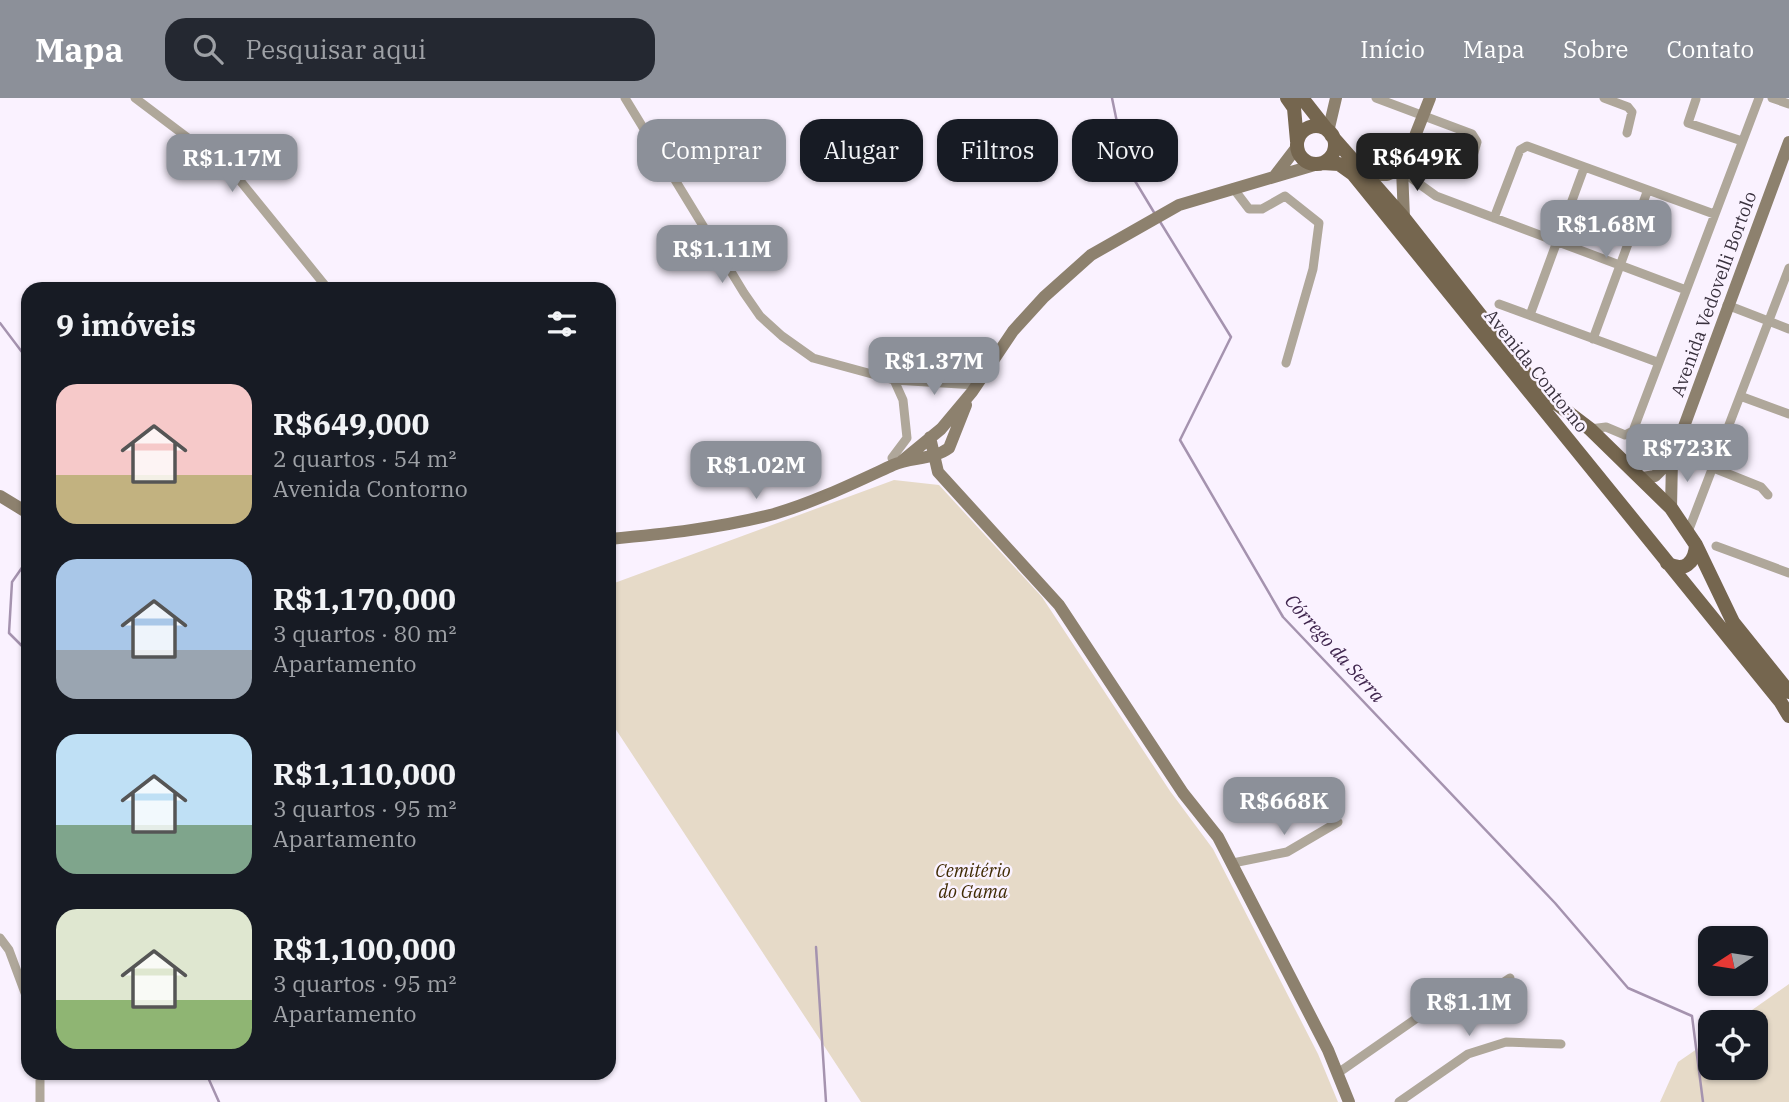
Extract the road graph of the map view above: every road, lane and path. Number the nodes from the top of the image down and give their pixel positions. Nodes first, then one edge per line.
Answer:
1 (135, 98) edge
2 (625, 98) edge
3 (1287, 98) edge
4 (1302, 98) edge
5 (1336, 98) edge
6 (1376, 98) edge
7 (1430, 98) edge
8 (1605, 98) edge
9 (1759, 98) edge
10 (1772, 98) edge
11 (1696, 99) edge
12 (1789, 104) edge
13 (1423, 116) junction
14 (1330, 133) junction
15 (1628, 133) dead end
16 (1742, 141) junction
17 (1789, 142) edge
18 (1297, 144) junction
19 (1473, 156) dead end
20 (1320, 164) junction
21 (1584, 168) junction
22 (1401, 170) junction
23 (1368, 175) junction
24 (1274, 178) junction
25 (1234, 188) junction
26 (1647, 192) junction
27 (1714, 214) junction
28 (1404, 218) junction
29 (1494, 218) junction
30 (1558, 242) junction
31 (1620, 266) junction
32 (1789, 268) edge
33 (322, 282) edge
34 (1686, 289) junction
35 (1499, 304) dead end
36 (1727, 305) junction
37 (1530, 315) junction
38 (1768, 321) junction
39 (1789, 329) edge
40 (1593, 339) junction
41 (1657, 362) junction
42 (1286, 363) dead end
43 (894, 380) junction
44 (974, 389) junction
45 (1740, 396) junction
46 (1789, 414) edge
47 (1590, 429) junction
48 (935, 433) junction
49 (951, 441) junction
50 (1577, 452) junction
51 (936, 454) junction
52 (1672, 459) junction
53 (898, 463) junction
54 (1711, 467) junction
55 (1643, 478) junction
56 (1768, 495) dead end
57 (0, 496) edge
58 (1671, 508) junction
59 (21, 509) edge
60 (616, 538) edge
61 (1692, 539) junction
62 (1716, 546) dead end
63 (1666, 563) junction
64 (1789, 573) edge
65 (1735, 646) junction
66 (1755, 649) junction
67 (1787, 705) edge
68 (1338, 822) dead end
69 (1233, 863) junction
70 (0, 938) edge
71 (1510, 978) dead end
72 (21, 982) edge
73 (1561, 1044) dead end
74 (1338, 1073) junction
75 (40, 1080) edge
76 (40, 1102) edge
77 (1349, 1102) edge
78 (1398, 1102) edge

1 - 33 street
2 - 43 street
3 - 18 main road
4 - 14 main road, Avenida Contorno
5 - 14 street
6 - 13 street
7 - 13 street
8 - 15 street
9 - 16 street
10 - 12 street
11 - 16 street
13 - 19 street
13 - 22 street
14 - 18 main road
14 - 20 main road
14 - 23 main road, Avenida Contorno
16 - 27 street
17 - 36 street, Avenida Vedovelli Bortolo
18 - 20 main road
18 - 24 street
20 - 24 street
20 - 50 main road, Avenida Contorno
21 - 26 street
21 - 29 street
21 - 30 street
22 - 23 street
22 - 28 street
22 - 29 street
23 - 28 main road, Avenida Contorno
24 - 25 street
25 - 42 street
25 - 44 street
26 - 27 street
26 - 31 street
27 - 34 street
28 - 47 main road, Avenida Contorno
29 - 30 street
30 - 31 street
30 - 37 street
31 - 34 street
31 - 40 street
32 - 38 street
34 - 41 street
35 - 37 street
36 - 38 street
36 - 52 street, Avenida Vedovelli Bortolo
37 - 40 street
38 - 39 street
38 - 45 street
40 - 41 street
41 - 47 street
43 - 44 street
43 - 53 street
44 - 48 street
44 - 49 street
45 - 46 street
45 - 54 street
47 - 50 main road
47 - 55 main road, Avenida Contorno
48 - 49 street
48 - 51 street
48 - 53 street
49 - 51 street
50 - 63 main road, Avenida Contorno
51 - 53 street
51 - 69 street
52 - 55 street
52 - 58 street, Avenida Vedovelli Bortolo
53 - 60 street
54 - 56 street
54 - 61 street
55 - 58 main road, Avenida Contorno
57 - 59 street
58 - 61 main road, Avenida Contorno
61 - 63 main road
61 - 66 main road, Avenida Contorno
62 - 64 street
63 - 65 main road, Avenida Contorno
65 - 66 main road
65 - 67 main road, Avenida Contorno
66 - 67 main road, Avenida Contorno
68 - 69 street
69 - 74 street
70 - 72 street
71 - 74 street
73 - 78 street
74 - 77 street
75 - 76 street

